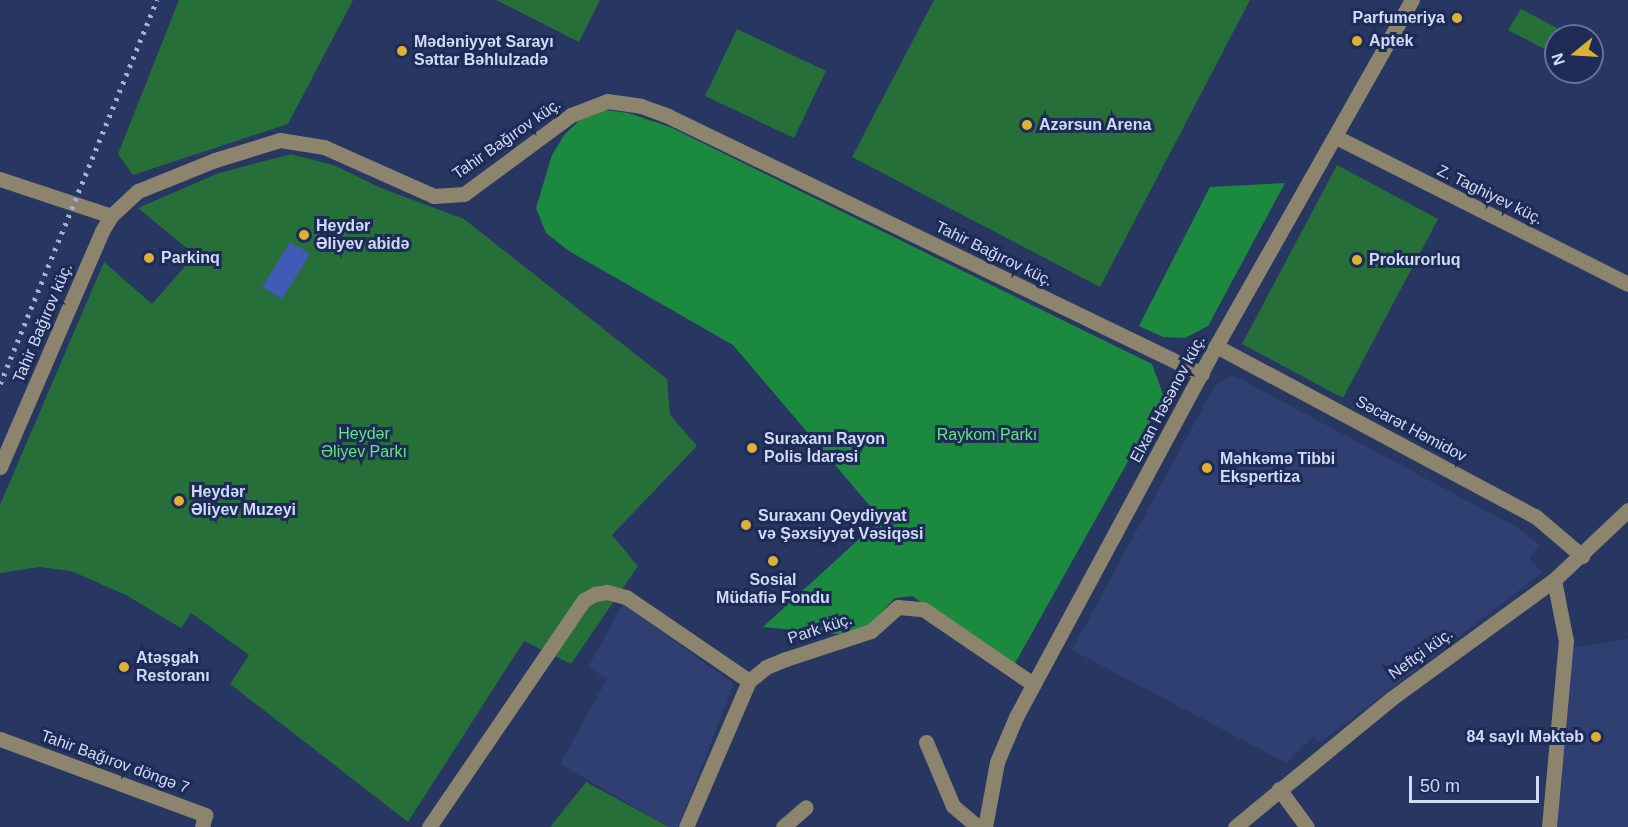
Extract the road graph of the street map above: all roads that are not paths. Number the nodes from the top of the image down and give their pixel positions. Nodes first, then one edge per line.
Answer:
1 (1412, 0) edge
2 (1336, 137) junction
3 (0, 179) edge
4 (111, 216) junction
5 (1628, 284) edge
6 (1216, 346) junction
7 (1202, 374) junction
8 (0, 467) edge
9 (1628, 510) edge
10 (1582, 556) junction
11 (1554, 580) junction
12 (749, 681) junction
13 (1033, 684) junction
14 (0, 739) edge
15 (926, 742) dead end
16 (1280, 789) junction
17 (806, 807) dead end
18 (202, 827) edge
19 (429, 827) edge
20 (686, 827) edge
21 (783, 827) edge
22 (978, 827) edge
23 (985, 827) edge
24 (1235, 827) edge
25 (1307, 827) edge
26 (1549, 827) edge

1 - 2 street, Elxan Həsənov küç.
2 - 5 street, Z. Taghiyev küç.
2 - 6 street, Elxan Həsənov küç.
3 - 4 street
4 - 7 street, Tahir Bağırov küç.
4 - 8 street, Tahir Bağırov küç.
6 - 7 street, Elxan Həsənov küç.
6 - 10 street, Səcarət Həmidov
7 - 13 street, Elxan Həsənov küç.
9 - 10 street, Neftçi küç.
10 - 11 street, Neftçi küç.
11 - 16 street, Neftçi küç.
11 - 26 street
12 - 13 street, Park küç.
12 - 19 street
12 - 20 street
13 - 23 street, Elxan Həsənov küç.
14 - 18 street, Tahir Bağırov döngə 7
15 - 22 street
16 - 24 street, Neftçi küç.
16 - 25 street
17 - 21 street

